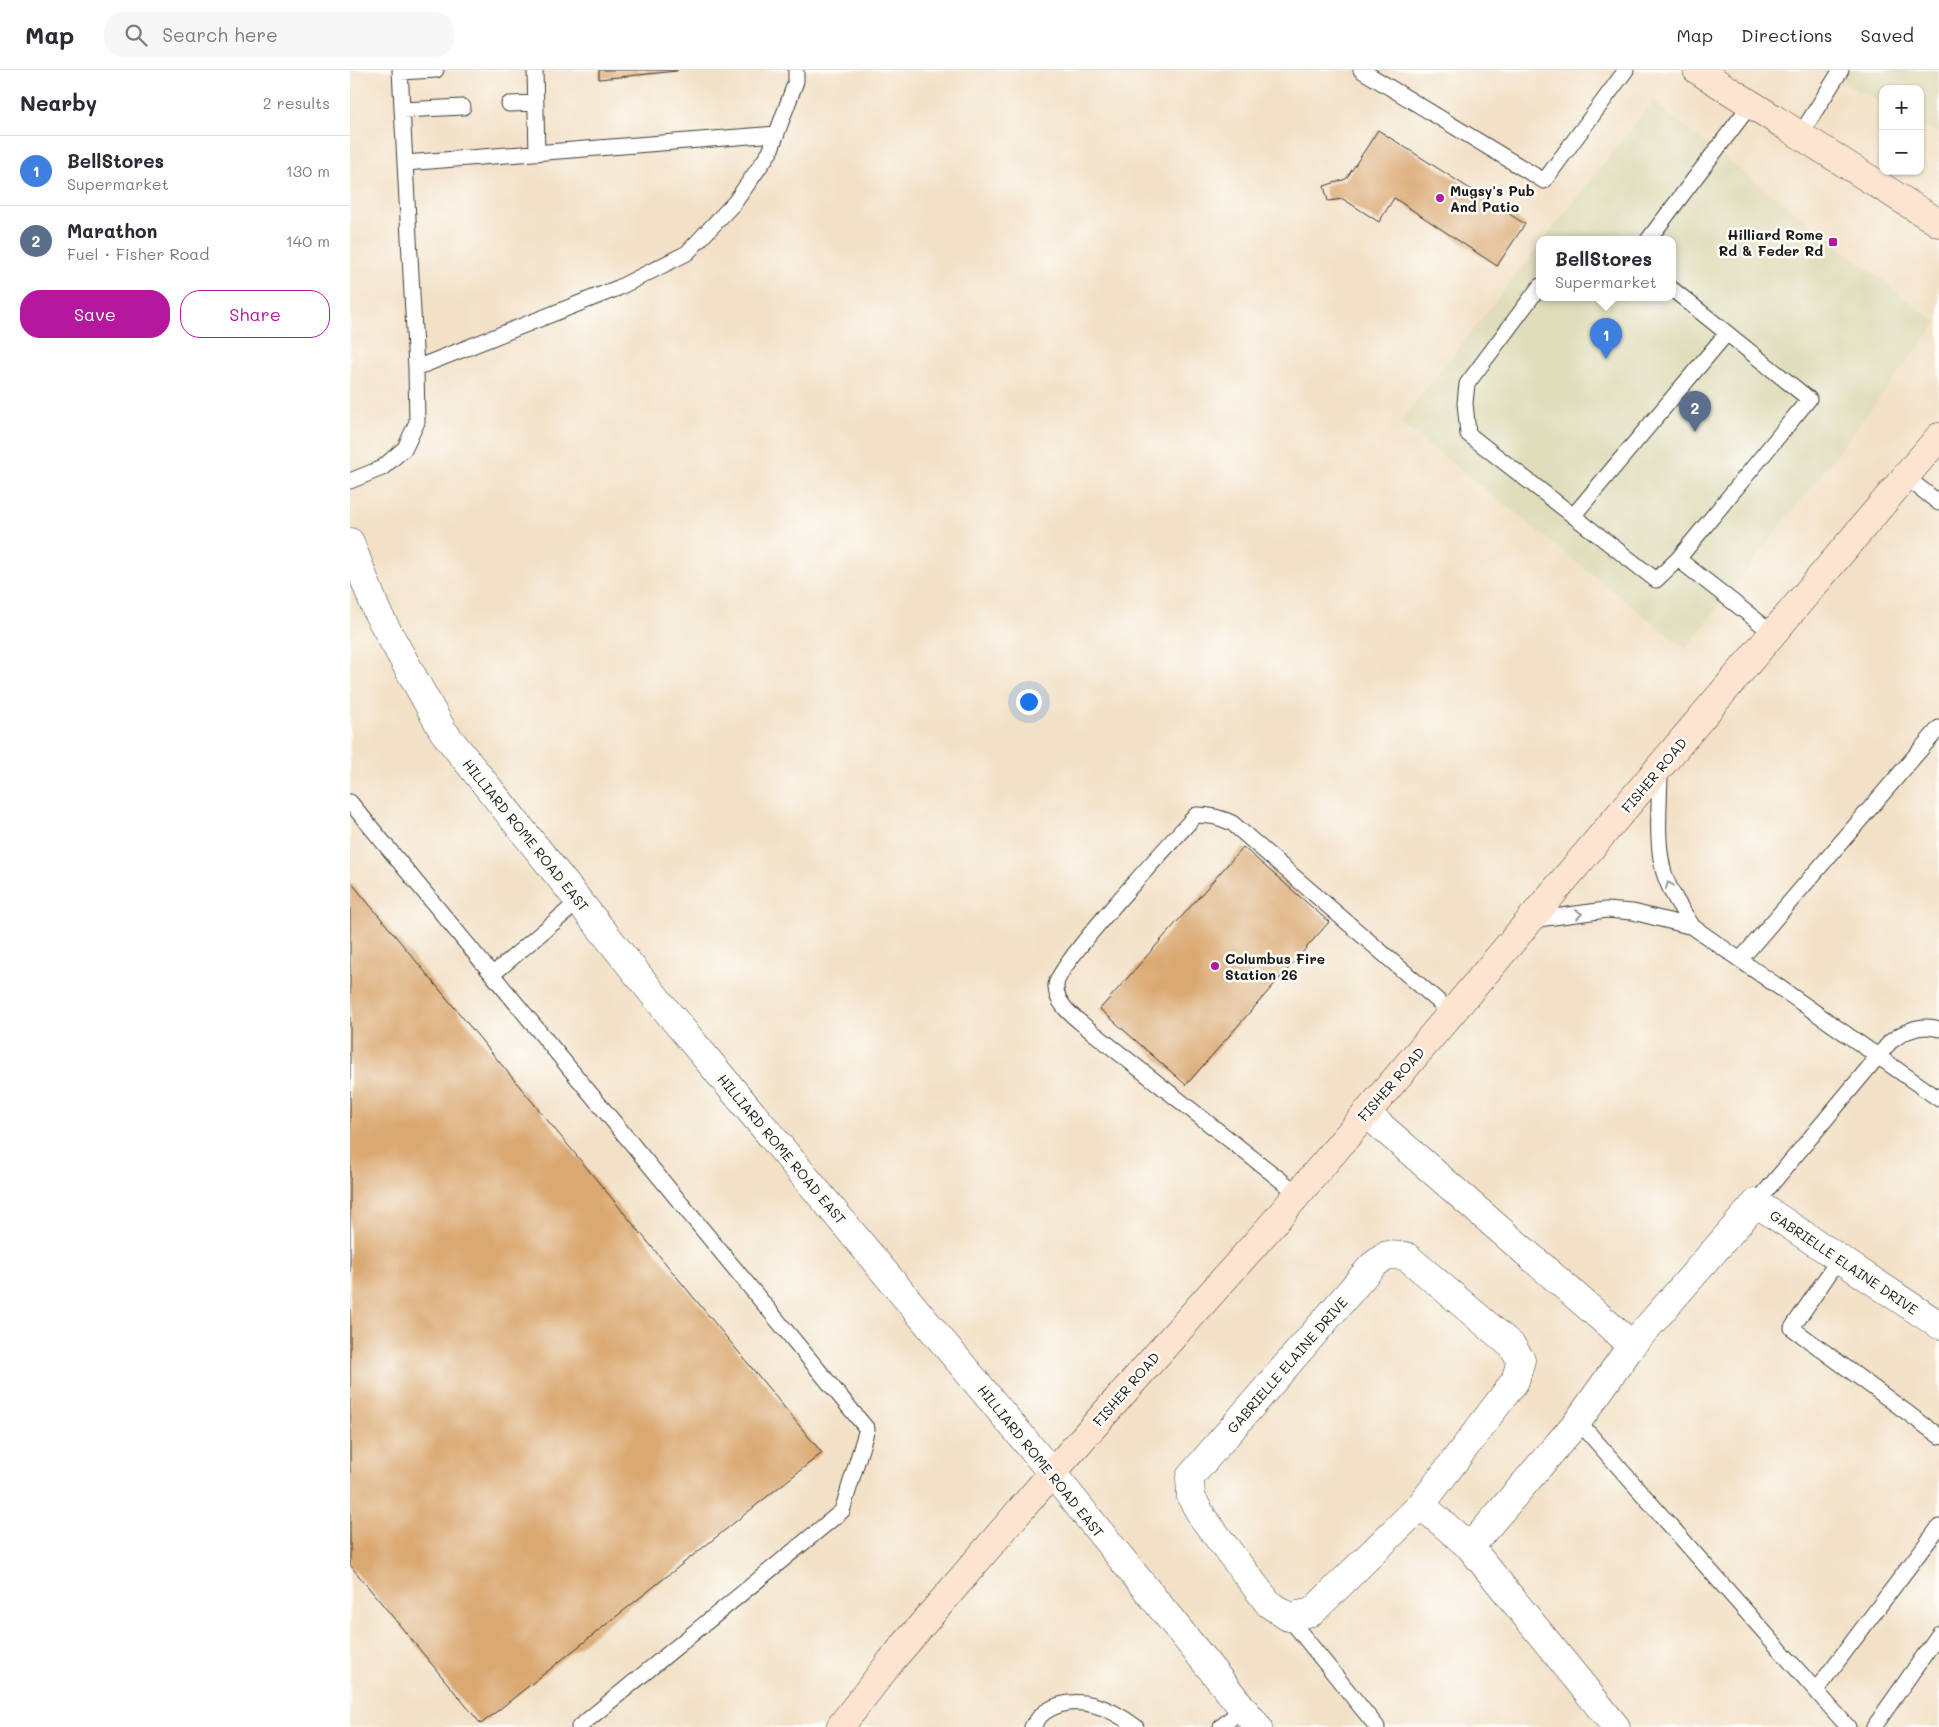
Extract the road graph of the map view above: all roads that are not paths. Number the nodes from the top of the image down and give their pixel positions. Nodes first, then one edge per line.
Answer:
1 (436, 70) edge
2 (535, 70) edge
3 (796, 70) edge
4 (1361, 70) edge
5 (1626, 70) edge
6 (1697, 70) edge
7 (1841, 70) edge
8 (400, 71) edge
9 (536, 102) junction
10 (509, 104) dead end
11 (1751, 104) junction
12 (463, 107) dead end
13 (402, 110) junction
14 (776, 134) junction
15 (1800, 135) junction
16 (538, 153) junction
17 (405, 163) junction
18 (1939, 223) edge
19 (1651, 236) edge
20 (1536, 291) edge
21 (1676, 292) edge
22 (1727, 333) junction
23 (416, 368) junction
24 (1939, 438) edge
25 (1906, 477) junction
26 (350, 481) edge
27 (1939, 503) edge
28 (1574, 516) junction
29 (350, 542) edge
30 (1678, 559) junction
31 (1774, 634) junction
32 (1939, 728) edge
33 (1660, 768) junction
34 (350, 802) edge
35 (579, 901) junction
36 (1531, 920) junction
37 (1693, 927) junction
38 (1740, 960) junction
39 (493, 974) junction
40 (1452, 1013) junction
41 (1939, 1029) edge
42 (1878, 1056) junction
43 (1939, 1099) edge
44 (1366, 1113) junction
45 (1297, 1193) junction
46 (1756, 1203) junction
47 (1839, 1259) junction
48 (1939, 1325) edge
49 (1632, 1345) junction
50 (1578, 1421) junction
51 (1939, 1436) edge
52 (1052, 1473) junction
53 (1421, 1505) junction
54 (1939, 1527) edge
55 (1470, 1547) junction
56 (1288, 1617) junction
57 (1939, 1634) edge
58 (1816, 1690) junction
59 (1251, 1718) edge
60 (579, 1727) edge
61 (840, 1727) edge
62 (1032, 1727) edge
63 (1136, 1727) edge
64 (1220, 1727) edge
65 (1377, 1727) edge
66 (1616, 1727) edge
67 (1848, 1727) edge
68 (1874, 1727) edge

1 - 8 lane
2 - 9 lane
3 - 14 lane
4 - 5 lane
6 - 11 main road
7 - 15 lane
8 - 13 lane
9 - 10 lane
9 - 16 lane
11 - 15 main road
11 - 19 lane
12 - 13 lane
13 - 17 lane
14 - 16 lane
14 - 23 lane
15 - 18 main road
16 - 17 lane
17 - 23 lane
20 - 28 lane
21 - 22 lane
22 - 28 lane
22 - 30 lane
23 - 26 lane
24 - 25 main road, FISHER ROAD
25 - 27 lane
25 - 31 main road, FISHER ROAD
28 - 30 lane
29 - 35 street, HILLIARD ROME ROAD EAST
30 - 31 lane
31 - 33 main road, FISHER ROAD
32 - 38 lane
33 - 36 main road, FISHER ROAD
37 -> 33 lane
34 - 39 lane
35 - 39 lane
35 - 52 street, HILLIARD ROME ROAD EAST
36 -> 37 lane
36 - 40 main road, FISHER ROAD
37 - 38 lane
38 - 42 lane
39 - 60 lane
40 - 44 main road, FISHER ROAD
40 - 45 lane
41 - 42 lane
42 - 43 lane
42 - 46 lane
44 - 45 main road, FISHER ROAD
44 - 49 street
45 - 52 main road, FISHER ROAD
46 - 47 street, GABRIELLE ELAINE DRIVE
46 - 49 street, GABRIELLE ELAINE DRIVE
47 - 48 street, GABRIELLE ELAINE DRIVE
47 - 51 lane
49 - 50 street, GABRIELLE ELAINE DRIVE
50 - 55 street, GABRIELLE ELAINE DRIVE
50 - 58 lane
52 - 59 street, HILLIARD ROME ROAD EAST
52 - 61 main road, FISHER ROAD
53 - 55 street
53 - 56 street, GABRIELLE ELAINE DRIVE
53 - 56 street, GABRIELLE ELAINE DRIVE
54 - 58 lane
55 - 66 street
56 - 65 lane
57 - 68 lane
58 - 67 lane
59 - 64 lane
62 - 63 lane

